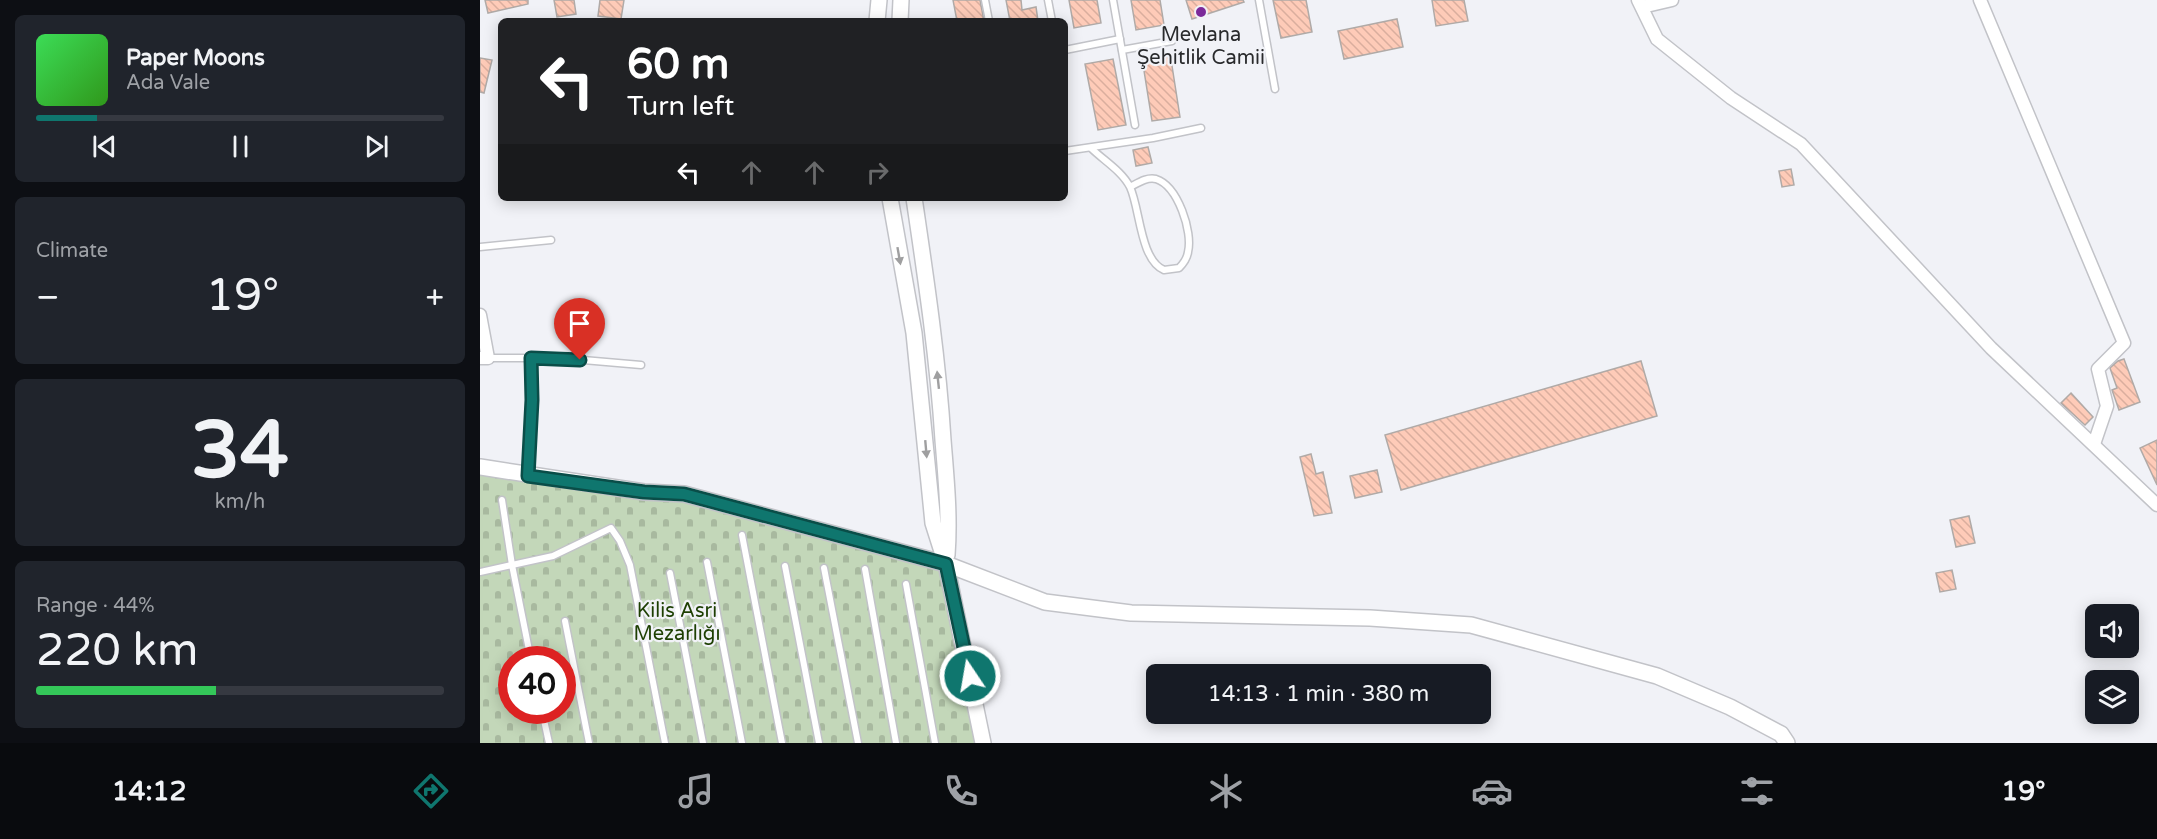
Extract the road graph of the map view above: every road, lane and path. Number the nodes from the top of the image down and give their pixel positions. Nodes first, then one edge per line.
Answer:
1 (879, 0) edge
2 (901, 0) edge
3 (985, 0) edge
4 (1048, 0) edge
5 (1113, 0) edge
6 (1259, 0) edge
7 (1672, 0) edge
8 (1980, 0) edge
9 (1640, 4) edge
10 (877, 18) edge
11 (900, 18) edge
12 (988, 18) edge
13 (1051, 18) edge
14 (1120, 39) junction
15 (1172, 41) dead end
16 (1068, 49) edge
17 (1122, 50) junction
18 (1275, 88) dead end
19 (1135, 125) dead end
20 (1201, 128) dead end
21 (1090, 148) junction
22 (1068, 151) edge
23 (1130, 187) junction
24 (891, 201) edge
25 (914, 201) edge
26 (551, 240) dead end
27 (480, 246) edge
28 (480, 315) edge
29 (484, 358) edge
30 (531, 358) junction
31 (641, 365) dead end
32 (2094, 444) junction
33 (480, 467) edge
34 (528, 476) junction
35 (502, 500) dead end
36 (2157, 505) edge
37 (742, 535) dead end
38 (706, 562) dead end
39 (946, 564) junction
40 (512, 565) junction
41 (785, 566) dead end
42 (824, 568) dead end
43 (865, 568) dead end
44 (480, 572) edge
45 (670, 573) dead end
46 (906, 584) dead end
47 (565, 621) dead end
48 (528, 646) edge
49 (545, 724) edge
50 (549, 743) edge
51 (590, 743) edge
52 (665, 743) edge
53 (703, 743) edge
54 (742, 743) edge
55 (782, 743) edge
56 (819, 743) edge
57 (858, 743) edge
58 (896, 743) edge
59 (935, 743) edge
60 (983, 743) edge
61 (1787, 743) edge

1 - 10 street
2 - 11 street
3 - 12 lane
4 - 13 lane
5 - 14 lane
6 - 18 lane
7 - 9 street
8 - 32 street
9 - 32 street
14 - 16 lane
14 - 17 lane
15 - 17 lane
17 - 19 lane
20 - 21 lane
21 - 22 lane
21 - 23 lane
23 - 23 lane
24 -> 39 street
39 -> 25 street
26 - 27 lane
28 - 29 street
29 - 30 lane
30 - 31 lane
30 - 34 lane
32 - 36 street
33 - 34 street
34 - 39 street
35 - 40 lane
37 - 55 lane
38 - 54 lane
39 - 60 street
39 - 61 street
40 - 44 lane
40 - 48 lane
40 - 52 lane
41 - 56 lane
42 - 57 lane
43 - 58 lane
45 - 53 lane
46 - 59 lane
47 - 51 lane
49 - 50 lane

